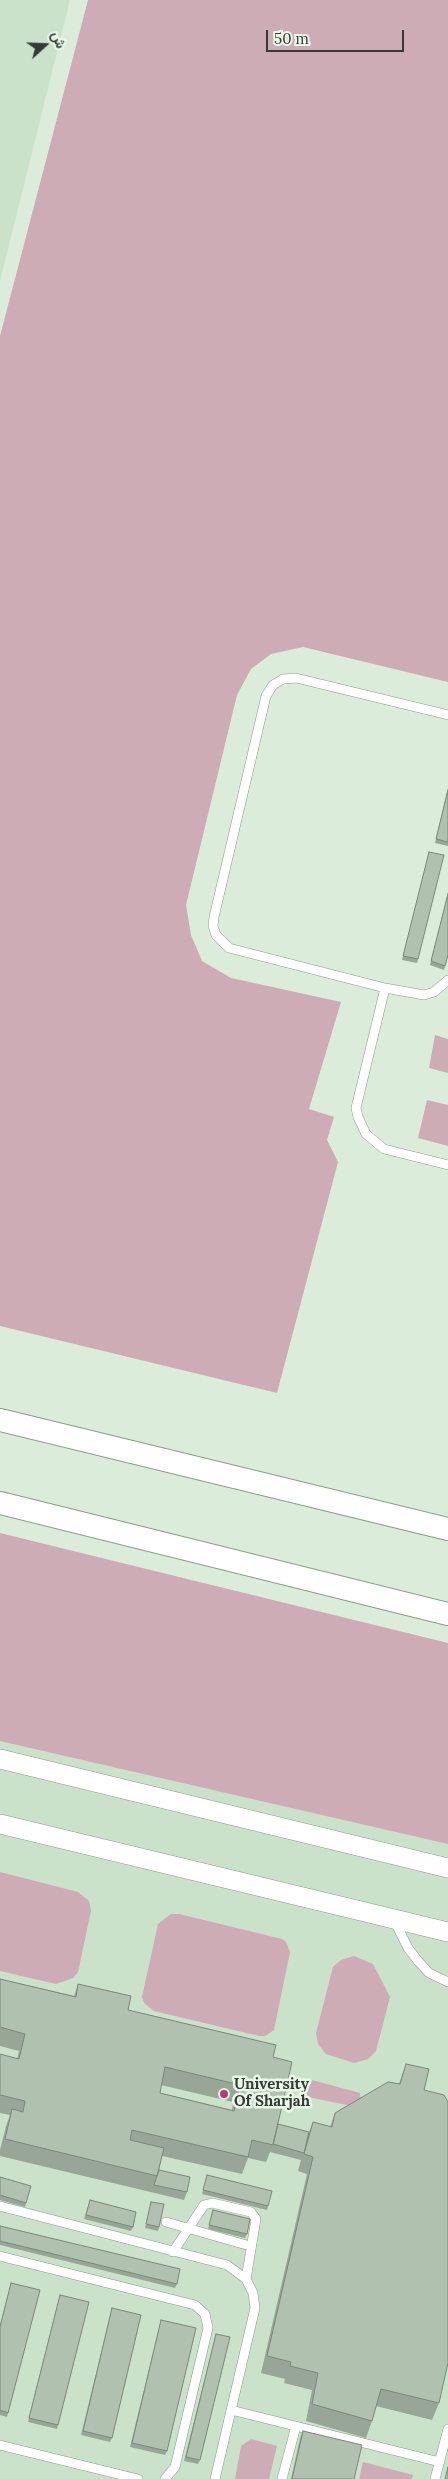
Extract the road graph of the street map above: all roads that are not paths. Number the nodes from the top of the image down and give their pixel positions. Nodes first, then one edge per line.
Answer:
1 (448, 715) edge
2 (448, 980) edge
3 (385, 988) junction
4 (448, 1165) edge
5 (0, 1420) edge
6 (0, 1504) edge
7 (448, 1529) edge
8 (448, 1614) edge
9 (0, 1759) edge
10 (0, 1824) edge
11 (448, 1868) edge
12 (394, 1920) junction
13 (448, 1932) edge
14 (448, 1982) edge
15 (0, 2206) edge
16 (166, 2222) dead end
17 (187, 2229) junction
18 (250, 2246) junction
19 (173, 2252) junction
20 (0, 2256) edge
21 (246, 2279) junction
22 (231, 2410) junction
23 (296, 2426) junction
24 (448, 2429) edge
25 (0, 2445) edge
26 (440, 2462) junction
27 (138, 2479) edge
28 (165, 2479) edge
29 (215, 2479) edge
30 (282, 2479) edge
31 (436, 2479) edge

1 - 3 lane
2 - 3 lane
3 - 4 lane
5 - 7 street
6 - 8 street
9 - 11 street
10 - 12 street
12 - 13 street
12 - 14 lane
15 - 19 lane
16 - 17 lane
17 - 18 lane
17 - 18 lane
17 - 19 lane
18 - 21 lane
19 - 21 lane
20 - 28 lane
21 - 22 lane
22 - 23 lane
22 - 29 lane
23 - 26 lane
23 - 30 lane
24 - 26 lane
25 - 27 lane
26 - 31 lane

